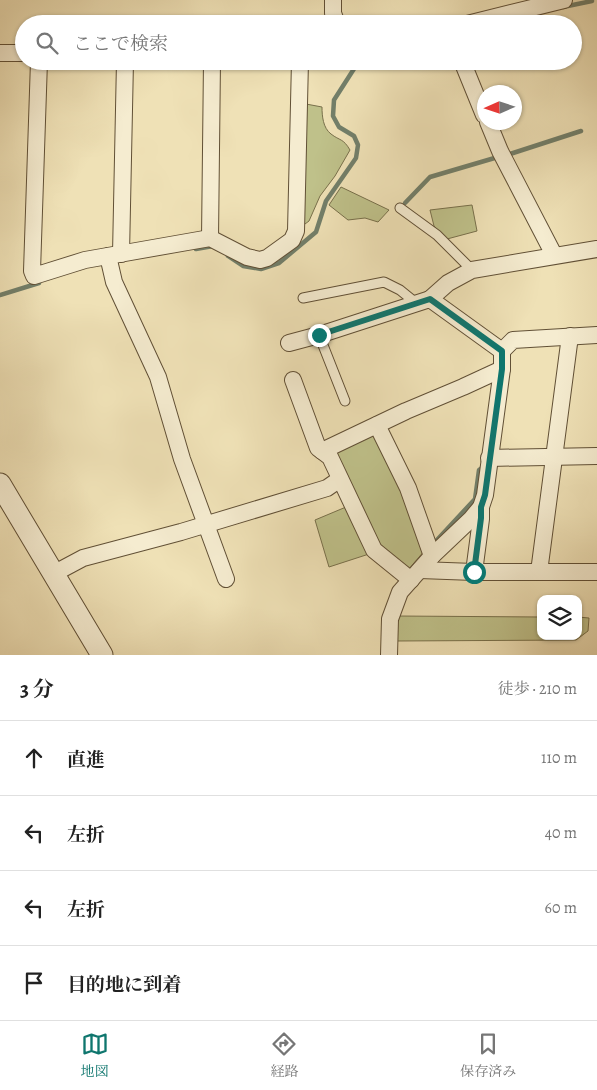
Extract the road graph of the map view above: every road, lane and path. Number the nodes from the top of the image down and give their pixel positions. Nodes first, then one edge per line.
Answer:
1 (333, 0) edge
2 (564, 0) edge
3 (334, 15) edge
4 (503, 15) edge
5 (0, 53) edge
6 (15, 53) edge
7 (39, 70) edge
8 (124, 70) edge
9 (212, 70) edge
10 (300, 70) edge
11 (466, 70) edge
12 (477, 98) edge
13 (491, 130) edge
14 (400, 208) dead end
15 (210, 238) junction
16 (597, 249) edge
17 (114, 255) junction
18 (554, 255) junction
19 (472, 270) junction
20 (303, 298) dead end
21 (423, 301) junction
22 (319, 335) junction
23 (597, 335) edge
24 (570, 336) junction
25 (289, 343) dead end
26 (502, 351) junction
27 (502, 369) junction
28 (293, 380) dead end
29 (345, 401) dead end
30 (377, 425) junction
31 (322, 451) junction
32 (554, 456) junction
33 (597, 456) edge
34 (489, 458) junction
35 (340, 479) junction
36 (0, 484) edge
37 (481, 507) junction
38 (207, 524) junction
39 (432, 556) junction
40 (474, 572) junction
41 (539, 572) junction
42 (597, 572) edge
43 (54, 574) junction
44 (416, 575) junction
45 (226, 579) dead end
46 (102, 655) edge
47 (388, 655) edge

1 - 3 street
2 - 4 street
5 - 6 street
7 - 17 street
8 - 17 street
9 - 15 street
10 - 15 street
11 - 12 street
13 - 18 street
14 - 19 lane
15 - 17 street
16 - 18 street
17 - 38 street
18 - 19 street
19 - 21 street
20 - 21 lane
21 - 22 street
21 - 26 street
22 - 25 street
22 - 29 lane
23 - 24 street
24 - 26 street
24 - 32 street
26 - 27 street
27 - 30 street
27 - 34 street
28 - 31 street
30 - 31 street
30 - 39 street
31 - 35 street
32 - 33 street
32 - 34 street
32 - 41 street
34 - 37 street
35 - 38 street
35 - 44 street
36 - 43 street
37 - 39 street
37 - 40 street
38 - 43 street
38 - 45 street
39 - 44 street
40 - 41 street
40 - 44 street
41 - 42 street
43 - 46 street
44 - 47 street

